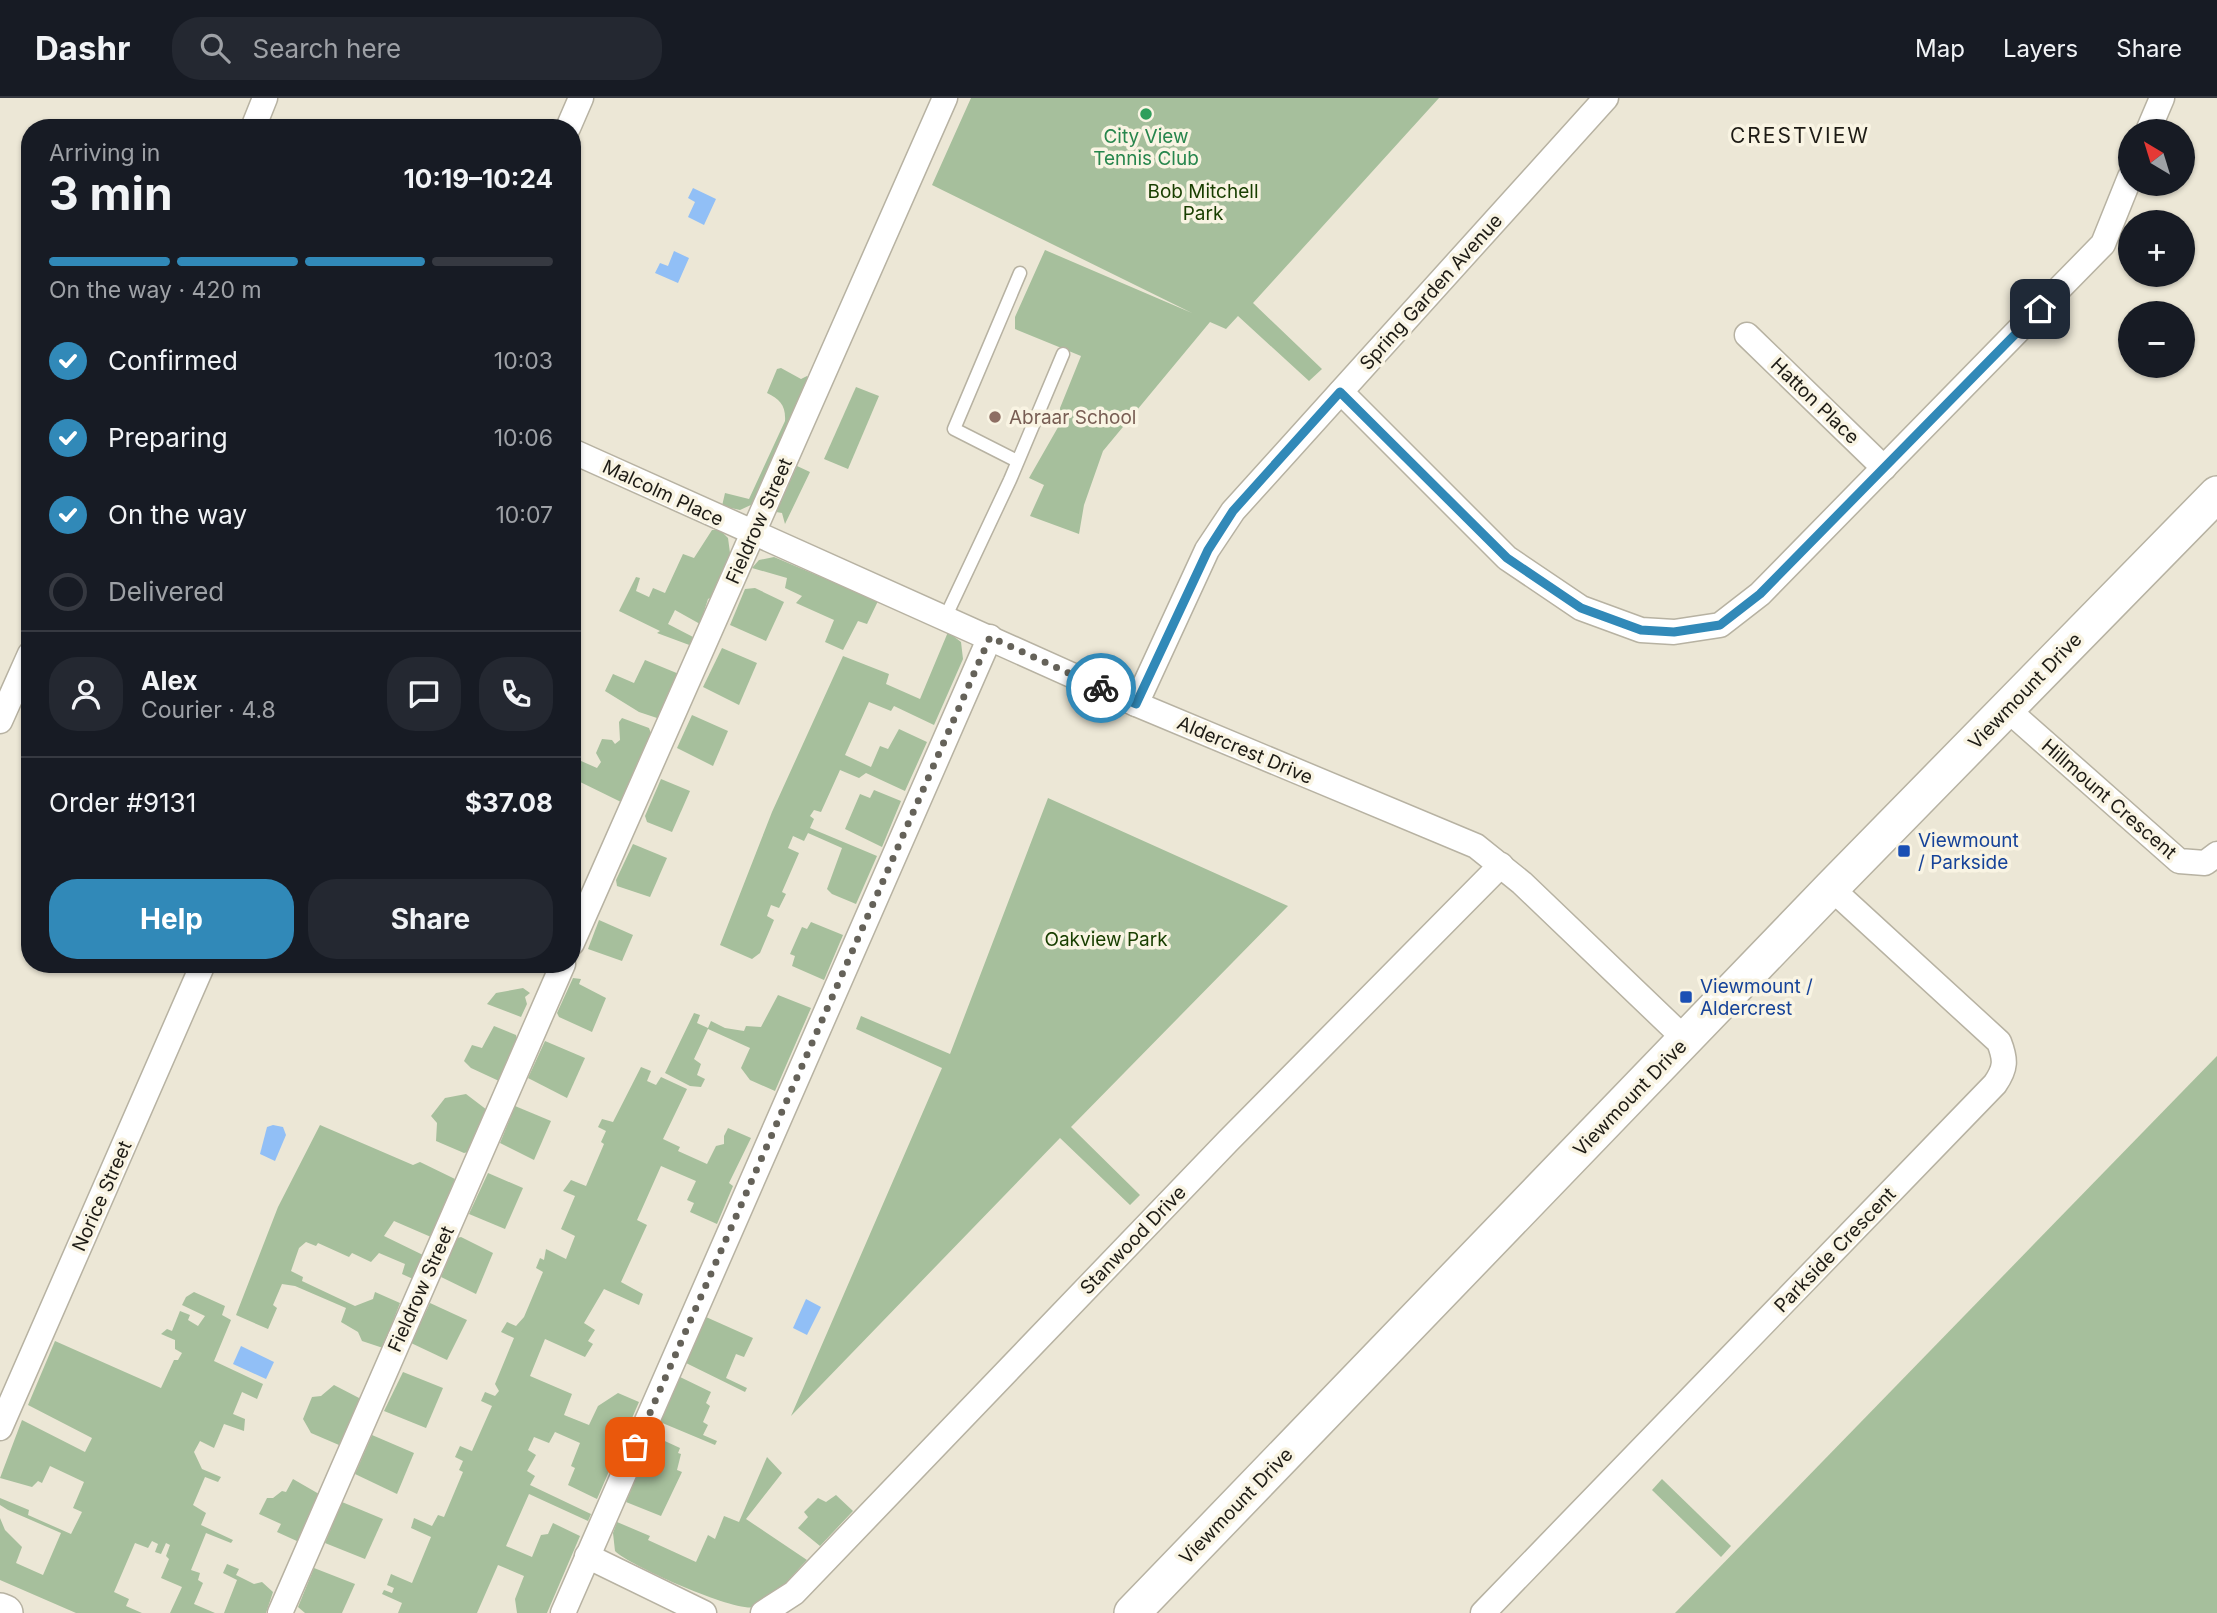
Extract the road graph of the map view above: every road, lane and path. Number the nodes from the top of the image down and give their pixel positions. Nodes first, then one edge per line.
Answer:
1 (581, 98) edge
2 (945, 98) edge
3 (1606, 98) edge
4 (263, 99) edge
5 (2158, 99) edge
6 (256, 119) edge
7 (572, 119) edge
8 (2152, 119) edge
9 (2122, 196) edge
10 (1020, 273) dead end
11 (1747, 335) dead end
12 (1063, 354) dead end
13 (1340, 392) junction
14 (581, 455) edge
15 (1017, 461) junction
16 (1884, 468) junction
17 (2217, 494) edge
18 (754, 534) junction
19 (945, 618) junction
20 (990, 637) junction
21 (21, 674) edge
22 (1136, 704) junction
23 (2008, 710) junction
24 (0, 721) edge
25 (2217, 854) edge
26 (1502, 865) junction
27 (1831, 888) junction
28 (581, 923) edge
29 (199, 973) edge
30 (559, 973) edge
31 (1686, 1040) junction
32 (0, 1428) edge
33 (587, 1556) junction
34 (280, 1613) edge
35 (563, 1613) edge
36 (704, 1613) edge
37 (763, 1613) edge
38 (1132, 1613) edge
39 (1483, 1613) edge

1 - 7 street
2 - 18 street, Fieldrow Street
3 - 13 street, Spring Garden Avenue
4 - 6 street
5 - 8 street
9 - 16 street
10 - 15 lane
11 - 16 street, Hatton Place
12 - 15 lane
13 - 16 street
13 - 22 street, Spring Garden Avenue
14 - 18 street, Malcolm Place
15 - 19 lane
17 - 23 street, Viewmount Drive
18 - 19 street, Aldercrest Drive
18 - 28 street, Fieldrow Street
19 - 20 street, Aldercrest Drive
20 - 22 street, Aldercrest Drive
20 - 33 street
21 - 24 street
22 - 26 street, Aldercrest Drive
23 - 25 street, Hillmount Crescent
23 - 27 street, Viewmount Drive
26 - 31 street, Aldercrest Drive
26 - 37 street, Stanwood Drive
27 - 31 street, Viewmount Drive
27 - 39 street, Parkside Crescent
29 - 32 street, Norice Street
30 - 34 street, Fieldrow Street
31 - 38 street, Viewmount Drive
33 - 35 street
33 - 36 street

